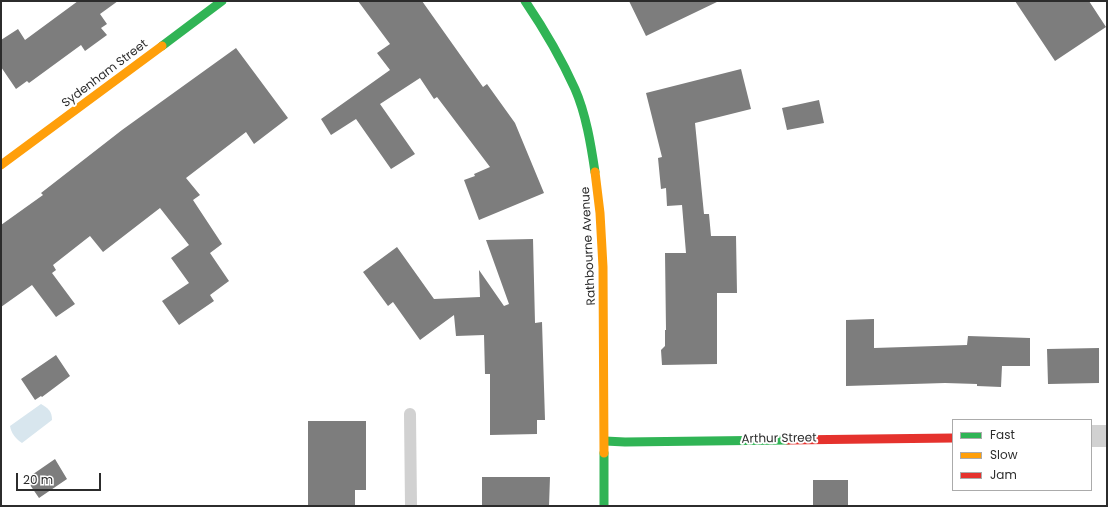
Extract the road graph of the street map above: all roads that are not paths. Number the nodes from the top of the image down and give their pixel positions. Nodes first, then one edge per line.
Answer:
1 (222, 1) edge
2 (525, 1) edge
3 (1, 166) edge
4 (410, 414) dead end
5 (1092, 436) edge
6 (1107, 436) edge
7 (952, 438) edge
8 (605, 441) junction
9 (411, 506) edge
10 (604, 506) edge

1 - 3 street, Sydenham Street
2 - 8 street, Rathbourne Avenue
4 - 9 lane
5 - 6 street
7 - 8 street, Arthur Street
8 - 10 street, Rathbourne Avenue

